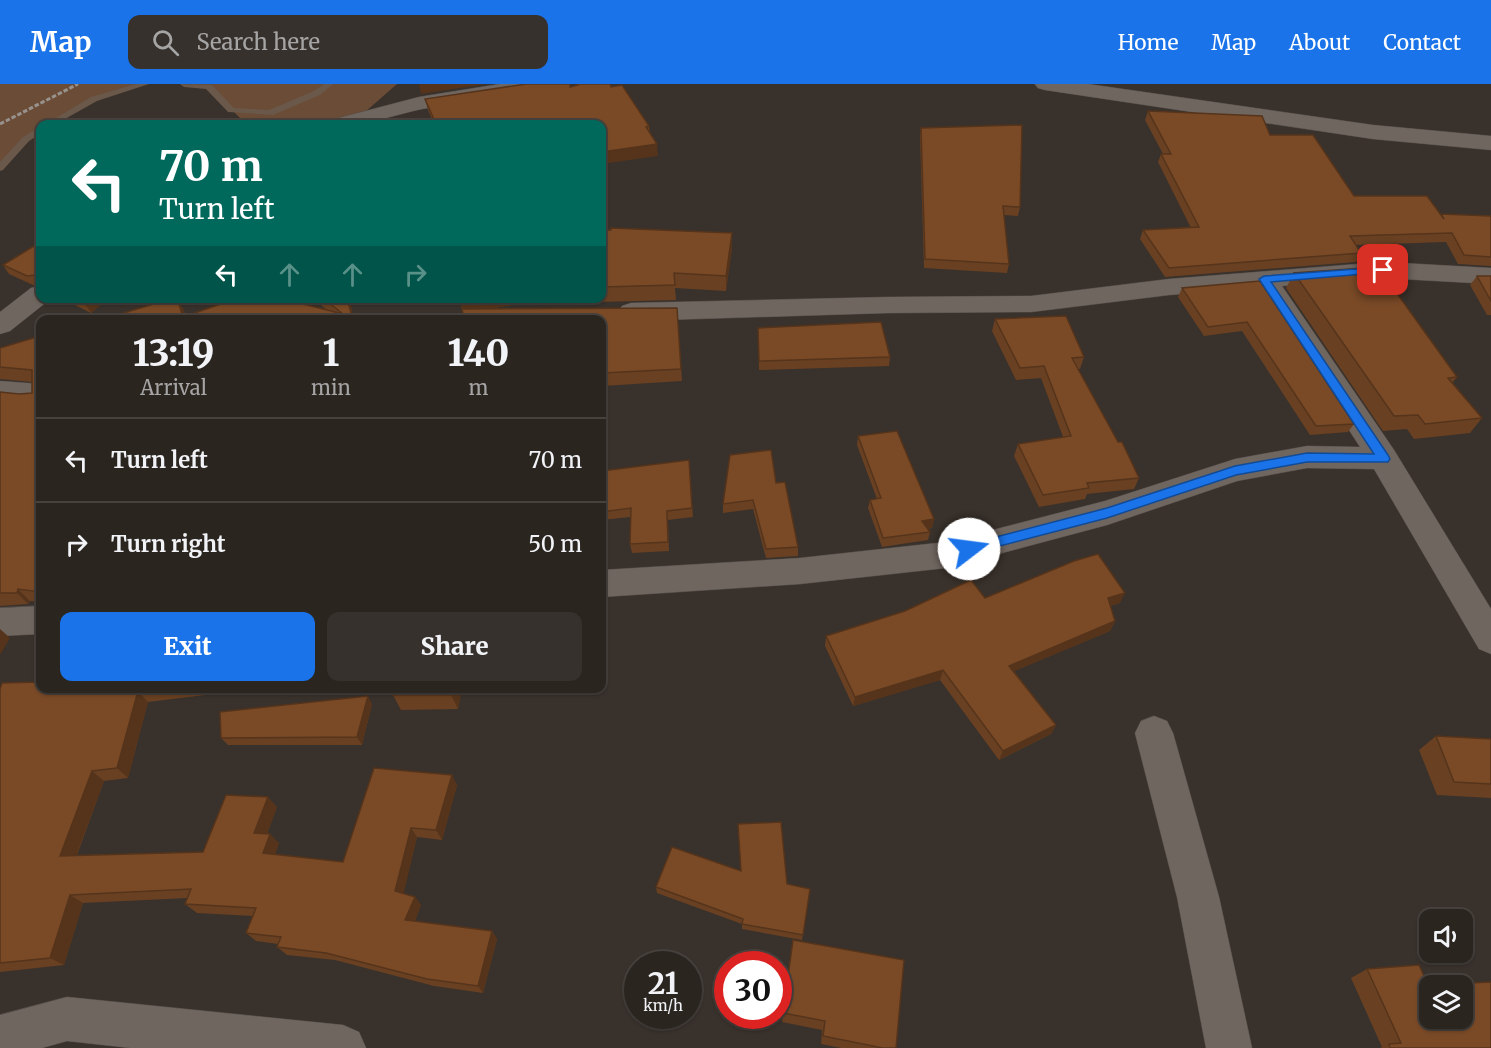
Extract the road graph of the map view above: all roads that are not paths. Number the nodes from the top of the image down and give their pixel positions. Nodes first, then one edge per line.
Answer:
1 (550, 84) edge
2 (1045, 84) edge
3 (357, 120) edge
4 (1491, 143) edge
5 (1491, 276) edge
6 (1264, 279) junction
7 (36, 297) edge
8 (602, 313) edge
9 (0, 325) edge
10 (0, 391) edge
11 (36, 395) edge
12 (1383, 459) junction
13 (606, 584) edge
14 (36, 620) edge
15 (0, 622) edge
16 (1491, 639) edge
17 (1154, 733) dead end
18 (62, 1034) edge
19 (0, 1036) edge
20 (344, 1048) edge
21 (1229, 1048) edge

1 - 3 street
2 - 4 street
5 - 6 street
6 - 8 street
6 - 12 street
7 - 9 street
10 - 11 street
12 - 13 street
12 - 16 street
14 - 15 street
17 - 21 street
18 - 19 street
18 - 20 street

